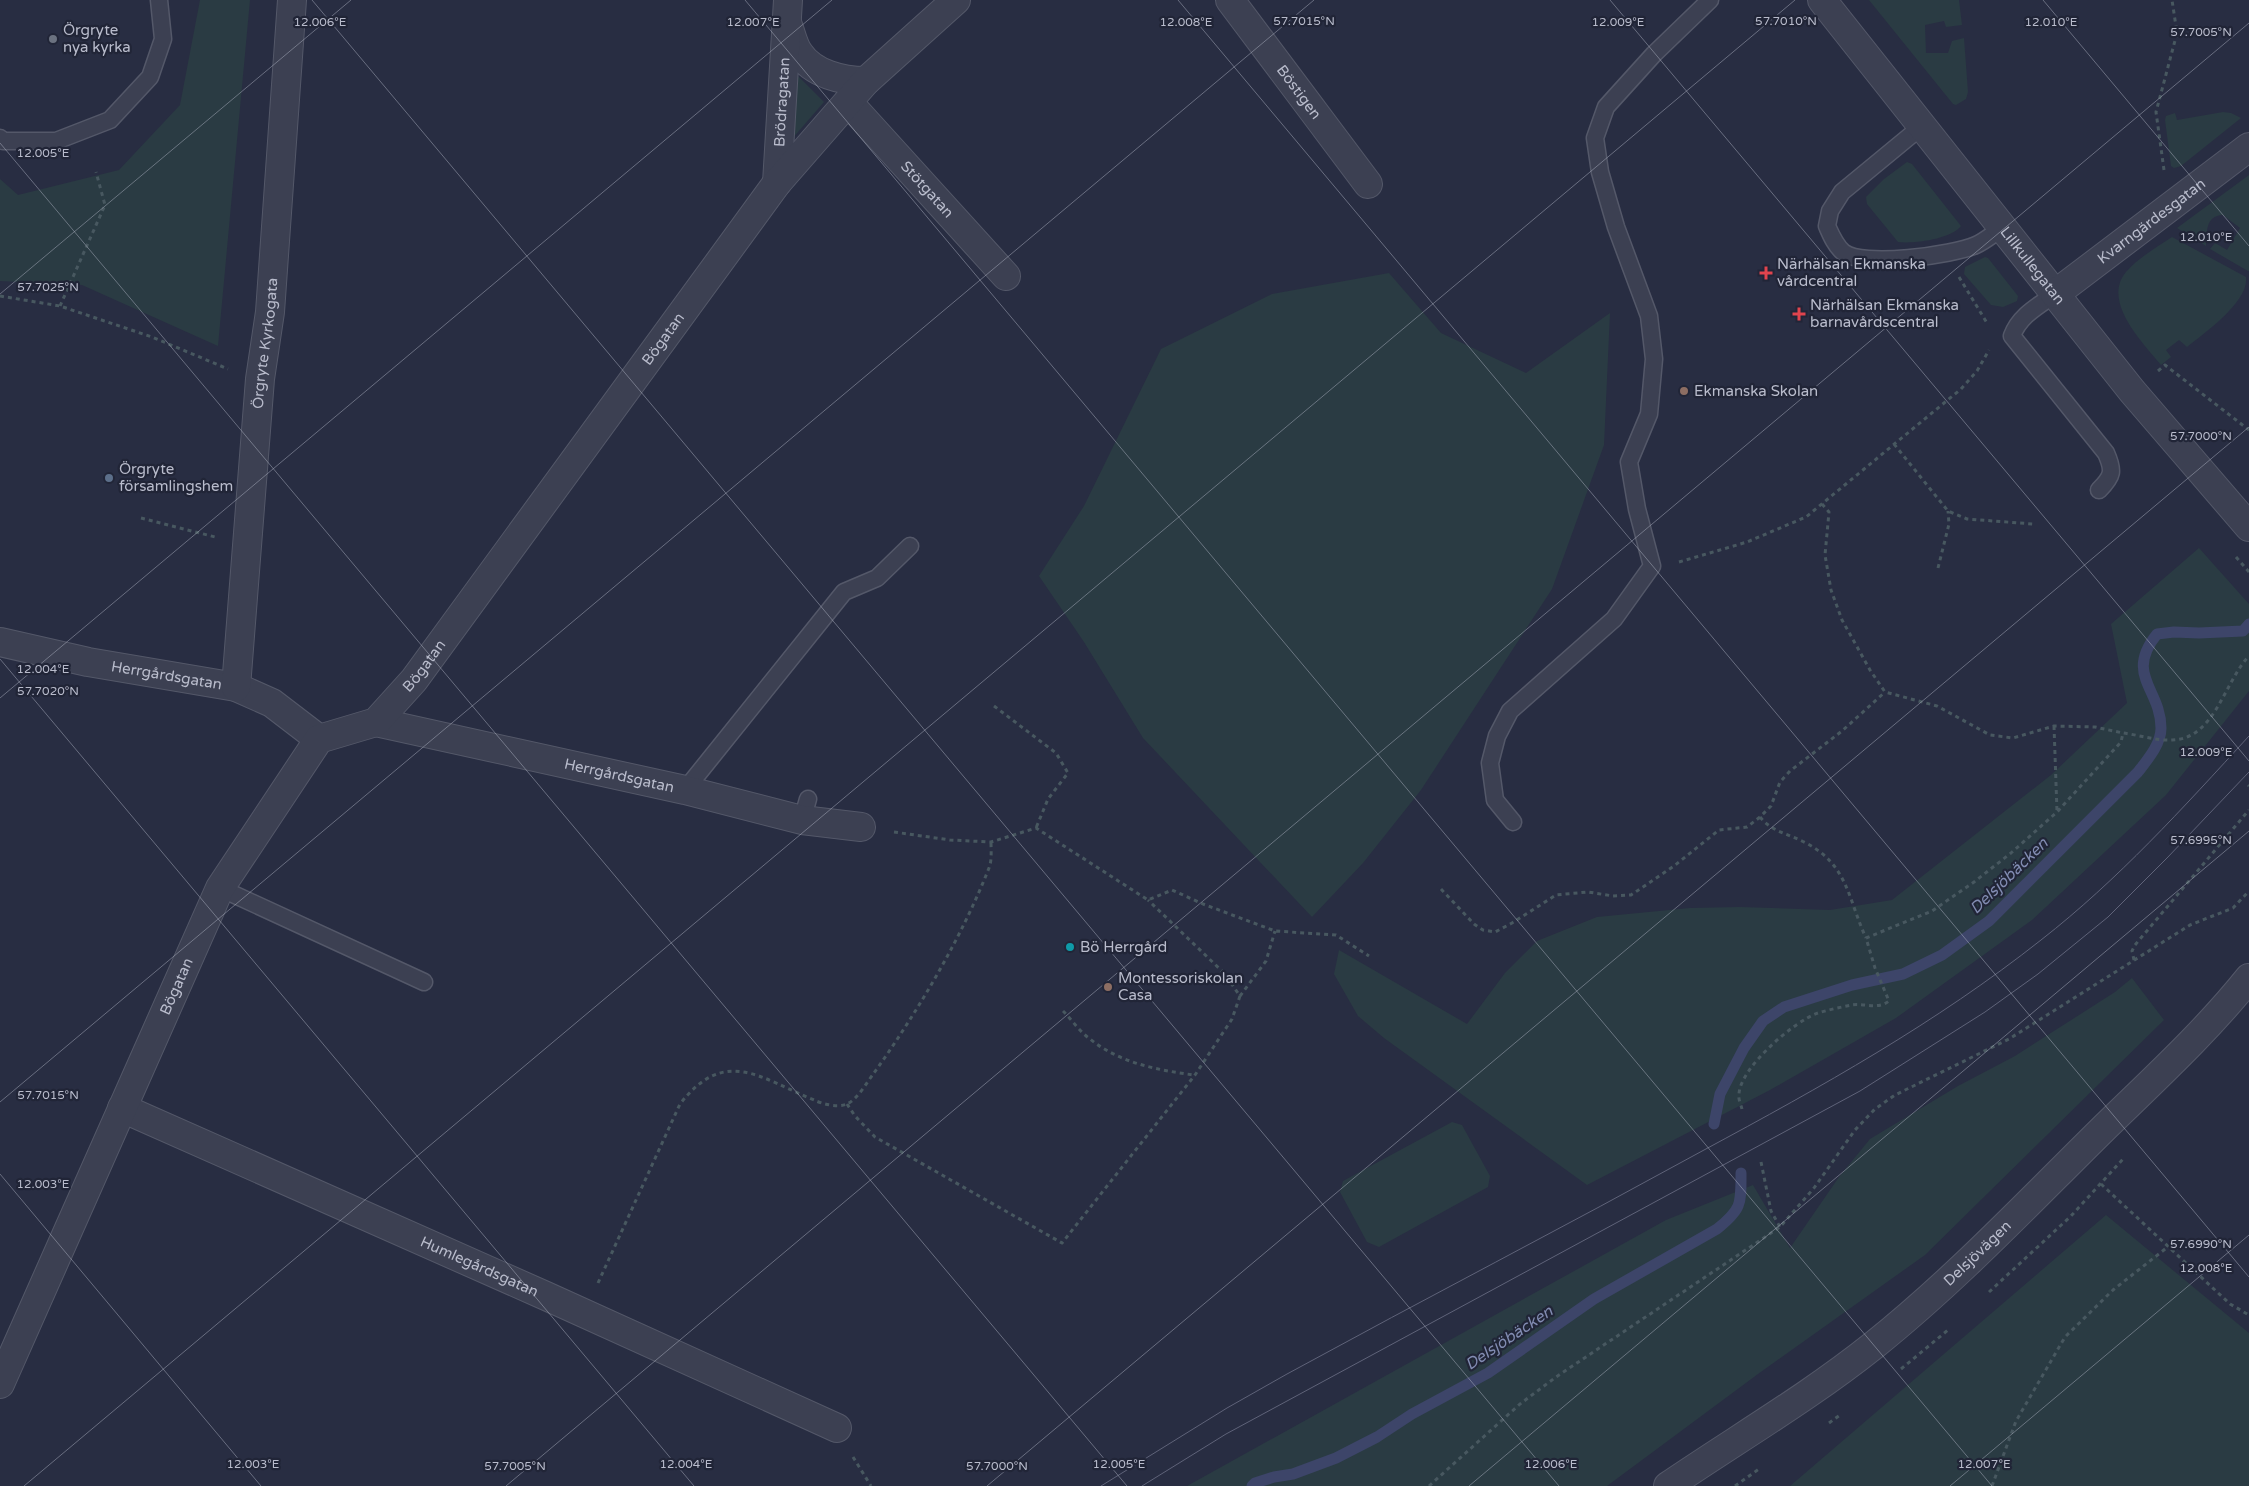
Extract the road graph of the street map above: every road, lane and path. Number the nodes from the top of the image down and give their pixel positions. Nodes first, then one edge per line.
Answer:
1 (160, 0) edge
2 (292, 0) edge
3 (956, 0) edge
4 (1230, 0) edge
5 (1710, 0) edge
6 (1822, 0) edge
7 (2172, 0) edge
8 (787, 10) edge
9 (866, 81) junction
10 (848, 102) junction
11 (1922, 126) junction
12 (0, 138) edge
13 (2249, 147) edge
14 (96, 172) dead end
15 (777, 183) junction
16 (1368, 184) dead end
17 (2177, 200) junction
18 (2002, 228) junction
19 (1943, 254) junction
20 (1006, 276) dead end
21 (2055, 294) junction
22 (0, 296) edge
23 (60, 306) junction
24 (1988, 325) dead end
25 (1990, 348) dead end
26 (260, 379) junction
27 (2132, 391) junction
28 (2249, 430) edge
29 (1894, 444) junction
30 (2099, 490) dead end
31 (1822, 504) junction
32 (1948, 511) junction
33 (141, 518) dead end
34 (2033, 524) dead end
35 (2249, 527) edge
36 (248, 546) junction
37 (910, 546) dead end
38 (1652, 566) junction
39 (1938, 568) dead end
40 (0, 642) edge
41 (2249, 656) edge
42 (236, 688) junction
43 (1885, 692) junction
44 (994, 706) dead end
45 (376, 722) junction
46 (2054, 726) junction
47 (2123, 733) junction
48 (320, 739) junction
49 (685, 790) junction
50 (2249, 810) edge
51 (2057, 812) junction
52 (1760, 817) junction
53 (1514, 822) dead end
54 (861, 827) joint
55 (1036, 828) junction
56 (991, 842) junction
57 (220, 888) junction
58 (1441, 889) dead end
59 (2249, 891) edge
60 (1148, 900) junction
61 (1275, 930) junction
62 (1866, 938) junction
63 (1369, 956) dead end
64 (2134, 960) junction
65 (2249, 978) edge
66 (424, 982) dead end
67 (1240, 996) junction
68 (1063, 1011) dead end
69 (1195, 1075) junction
70 (847, 1104) junction
71 (122, 1108) junction
72 (1742, 1109) dead end
73 (1761, 1162) dead end
74 (2101, 1184) dead end
75 (1780, 1227) junction
76 (2169, 1246) junction
77 (584, 1313) junction
78 (2249, 1314) edge
79 (0, 1384) edge
80 (837, 1428) dead end
81 (1429, 1486) edge
82 (1668, 1486) edge
83 (1992, 1486) edge

1 - 12 lane
2 - 26 street, Örgryte Kyrkogata
3 - 9 street, Bögatan
4 - 16 street, Böstigen
5 - 38 lane
6 - 11 street, Lillkullegatan
7 - 17 path
8 - 9 street, Brödragatan
8 - 15 street, Brödragatan
9 - 10 street, Bögatan
10 - 15 street, Bögatan
10 - 20 street, Stötgatan
11 - 18 street, Lillkullegatan
11 - 19 lane
13 - 17 street, Kvarngärdesgatan
14 - 23 path
15 - 45 street, Bögatan
17 - 21 street, Kvarngärdesgatan
18 - 19 lane
18 - 21 street, Lillkullegatan
19 - 24 path
21 - 27 street, Lillkullegatan
21 - 30 lane
22 - 23 path
23 - 26 path
25 - 29 path
26 - 36 street, Örgryte Kyrkogata
27 - 28 path
27 - 35 street, Lillkullegatan
29 - 31 path
29 - 32 path
31 - 38 path
31 - 43 path
32 - 34 path
32 - 39 path
33 - 36 path
36 - 42 street, Örgryte Kyrkogata
37 - 49 lane
38 - 53 lane
40 - 42 street, Herrgårdsgatan
41 - 47 path
42 - 48 street, Herrgårdsgatan
43 - 46 path
43 - 52 path
44 - 55 path
45 - 48 street
45 - 49 street, Herrgårdsgatan
46 - 47 path
46 - 51 path
47 - 51 path
48 - 57 street, Bögatan
49 - 54 street, Herrgårdsgatan
50 - 64 path
51 - 62 path
52 - 58 path
52 - 62 path
54 - 56 path
55 - 56 path
55 - 60 path
56 - 70 path
57 - 66 lane
57 - 71 street, Bögatan
59 - 64 path
60 - 61 path
60 - 67 path
61 - 63 path
61 - 67 path
62 - 72 path
64 - 75 path
65 - 82 street, Delsjövägen
67 - 69 path
68 - 69 path
69 - 70 path
70 - 77 path
71 - 77 street, Humlegårdsgatan
71 - 79 street, Bögatan
73 - 75 path
74 - 76 path
75 - 81 path
76 - 78 path
76 - 83 path
77 - 80 street, Humlegårdsgatan

